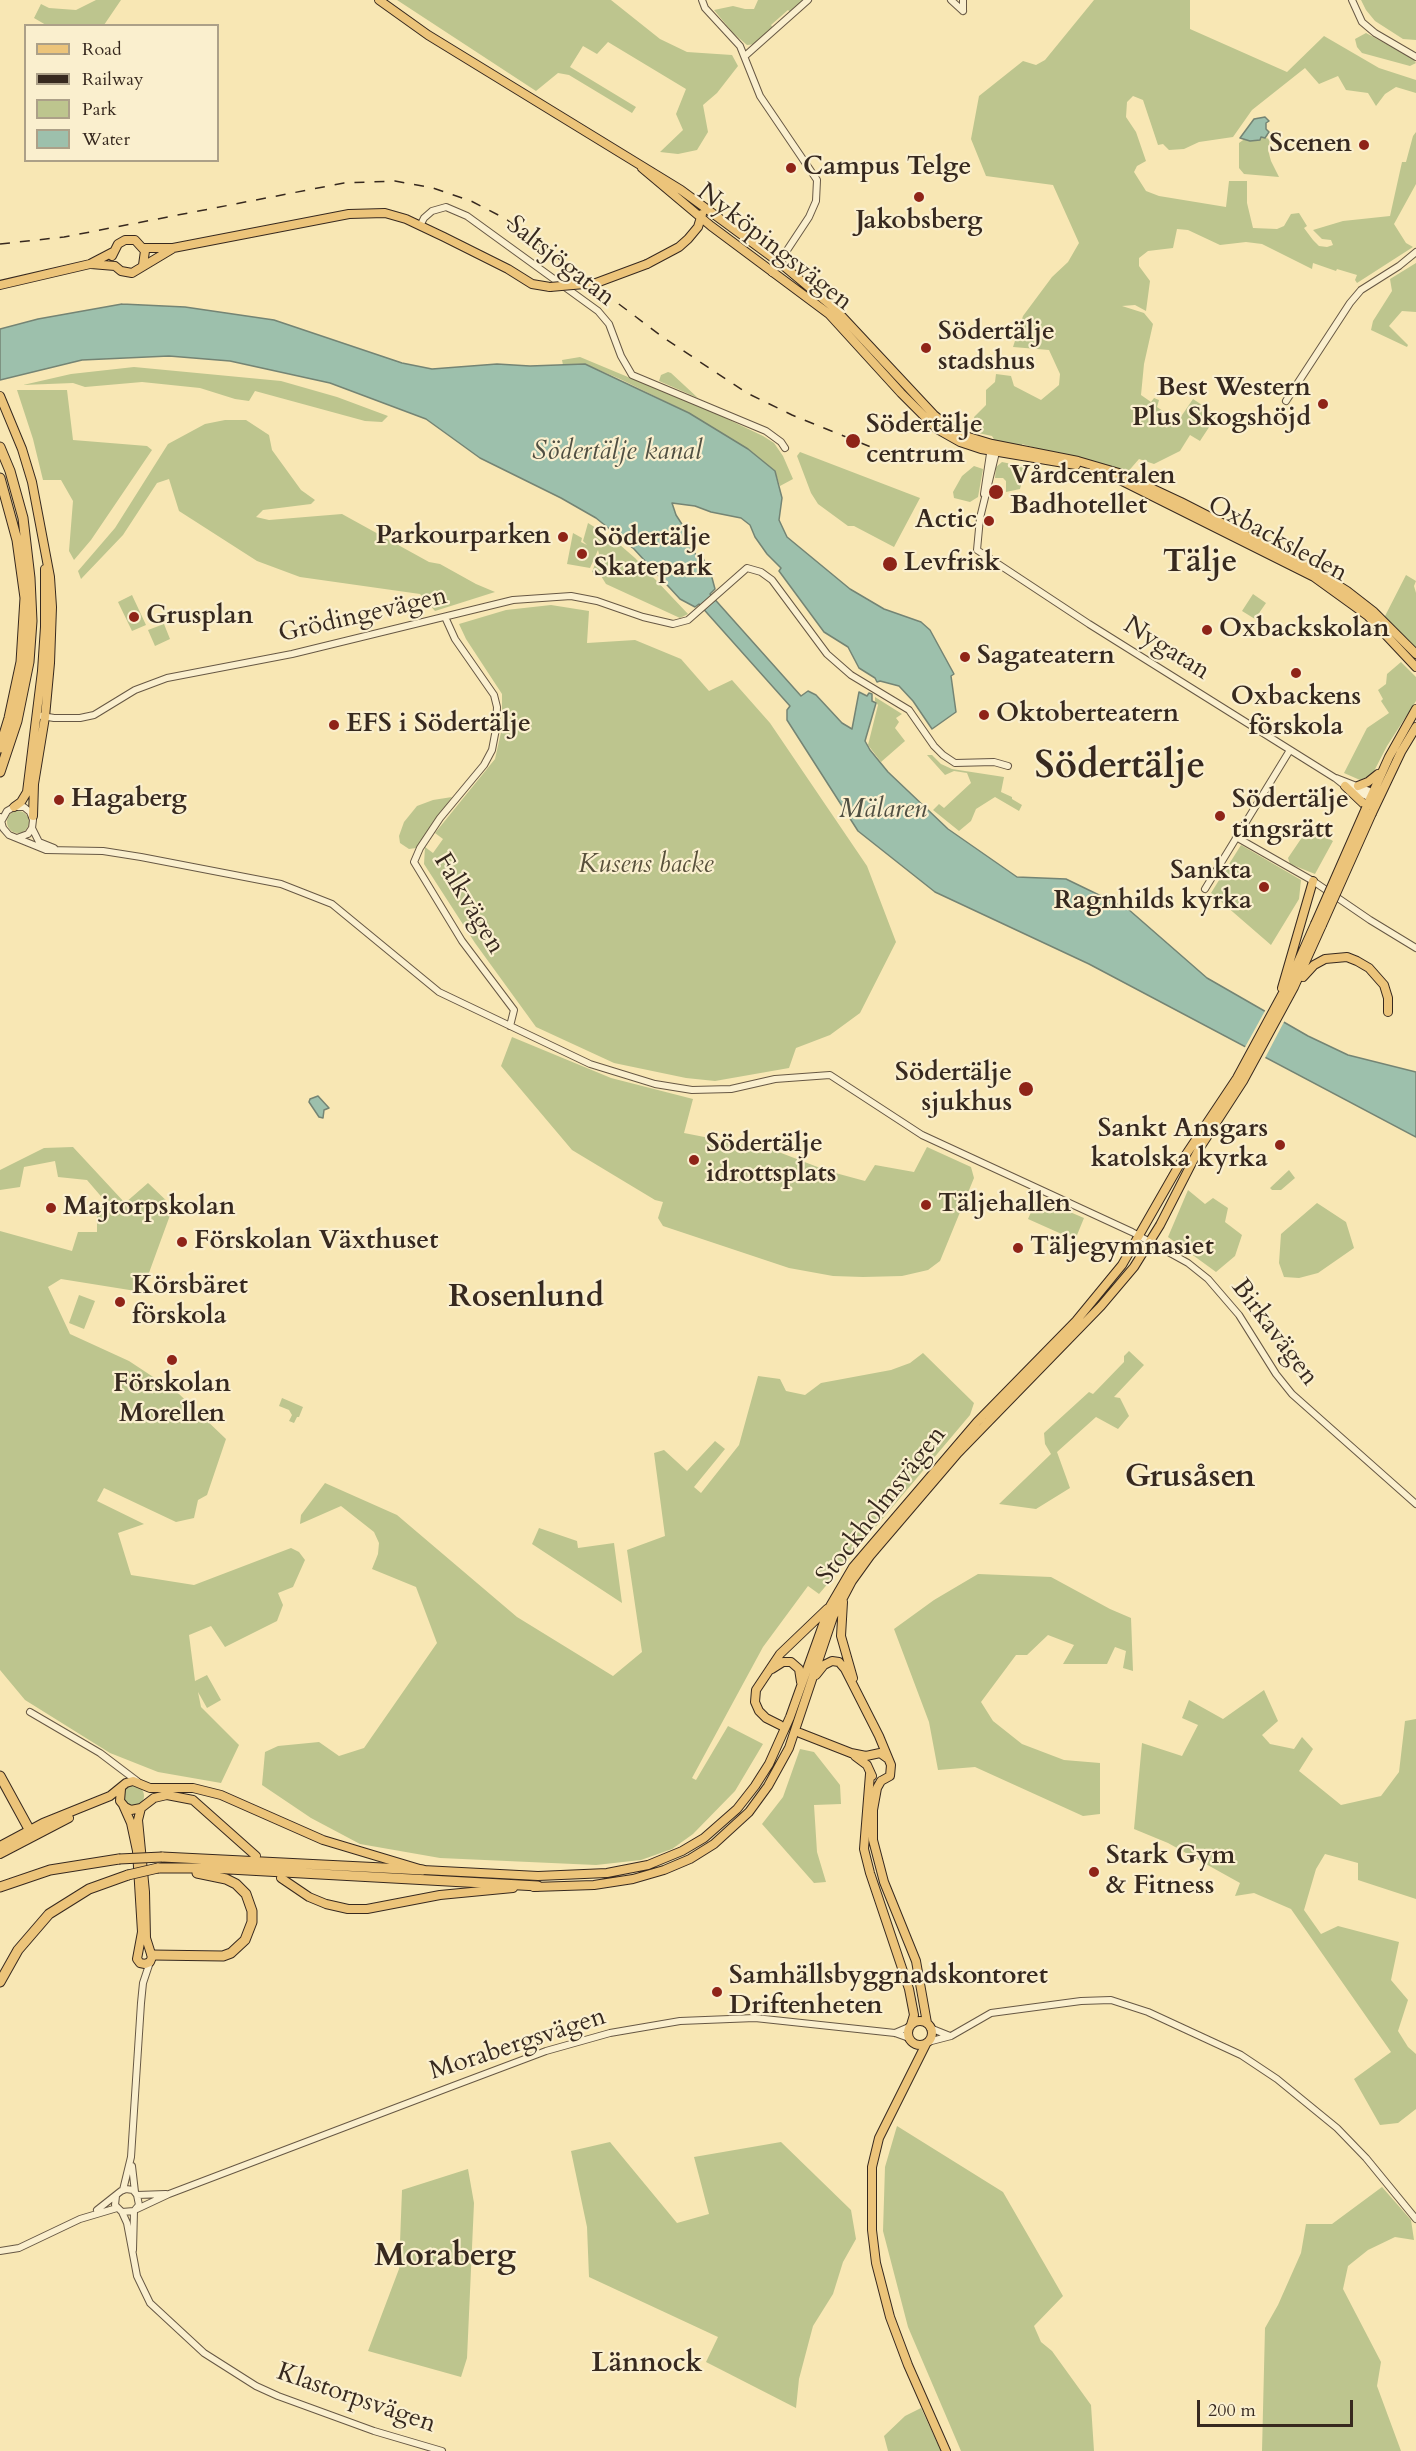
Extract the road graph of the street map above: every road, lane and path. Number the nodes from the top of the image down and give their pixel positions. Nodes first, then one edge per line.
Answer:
1 (379, 0) edge
2 (702, 0) edge
3 (808, 0) edge
4 (951, 0) edge
5 (963, 0) edge
6 (1352, 0) edge
7 (745, 56) junction
8 (1416, 57) edge
9 (636, 163) junction
10 (700, 204) junction
11 (701, 218) junction
12 (720, 218) junction
13 (420, 226) junction
14 (711, 226) junction
15 (694, 232) junction
16 (144, 248) junction
17 (173, 248) junction
18 (113, 252) junction
19 (1416, 252) edge
20 (663, 256) junction
21 (780, 263) junction
22 (90, 264) junction
23 (143, 265) junction
24 (115, 266) junction
25 (772, 273) junction
26 (0, 285) edge
27 (0, 396) edge
28 (1286, 401) dead end
29 (0, 447) edge
30 (785, 448) dead end
31 (994, 448) junction
32 (0, 478) edge
33 (22, 540) junction
34 (48, 577) junction
35 (27, 579) junction
36 (446, 617) junction
37 (1402, 653) junction
38 (1416, 654) edge
39 (1416, 667) edge
40 (1416, 672) edge
41 (1416, 708) edge
42 (36, 715) junction
43 (45, 717) junction
44 (1416, 728) edge
45 (0, 748) edge
46 (1290, 750) junction
47 (1008, 766) dead end
48 (1383, 768) junction
49 (0, 772) edge
50 (1335, 778) junction
51 (1345, 786) joint
52 (1358, 786) junction
53 (1372, 802) junction
54 (1, 807) edge
55 (13, 807) junction
56 (33, 816) junction
57 (1, 818) edge
58 (32, 828) junction
59 (1236, 837) junction
60 (17, 838) junction
61 (63, 850) junction
62 (1313, 881) junction
63 (1205, 889) dead end
64 (1416, 948) edge
65 (1288, 984) junction
66 (1388, 1012) dead end
67 (510, 1026) junction
68 (1240, 1080) junction
69 (1139, 1236) junction
70 (1150, 1242) junction
71 (1416, 1504) edge
72 (845, 1593) junction
73 (829, 1608) junction
74 (764, 1676) junction
75 (814, 1678) junction
76 (801, 1684) junction
77 (859, 1696) junction
78 (30, 1712) dead end
79 (780, 1725) dead end
80 (876, 1731) junction
81 (800, 1733) dead end
82 (851, 1754) junction
83 (872, 1755) junction
84 (887, 1758) junction
85 (867, 1765) junction
86 (118, 1767) junction
87 (870, 1773) junction
88 (0, 1776) edge
89 (137, 1781) junction
90 (881, 1781) junction
91 (145, 1786) junction
92 (122, 1787) junction
93 (122, 1804) junction
94 (143, 1806) junction
95 (29, 1829) junction
96 (23, 1841) junction
97 (0, 1846) edge
98 (0, 1854) edge
99 (256, 1856) dead end
100 (158, 1870) junction
101 (423, 1870) junction
102 (281, 1878) dead end
103 (538, 1886) junction
104 (0, 1887) edge
105 (140, 1950) junction
106 (150, 1956) junction
107 (140, 1963) junction
108 (0, 1982) edge
109 (143, 1983) junction
110 (910, 2026) junction
111 (929, 2026) junction
112 (895, 2033) junction
113 (951, 2036) junction
114 (910, 2040) junction
115 (927, 2043) junction
116 (908, 2078) junction
117 (131, 2157) junction
118 (123, 2190) junction
119 (136, 2194) junction
120 (169, 2194) junction
121 (116, 2196) junction
122 (120, 2210) junction
123 (135, 2210) junction
124 (80, 2219) junction
125 (1416, 2219) edge
126 (0, 2251) edge
127 (133, 2262) junction
128 (442, 2451) edge
129 (946, 2451) edge

1 - 9 main road, Nyköpingsvägen
2 - 7 street
3 - 7 street
4 - 5 street
6 - 8 street
7 - 21 street
9 - 10 main road, Nyköpingsvägen
9 - 11 main road, Nyköpingsvägen
10 - 11 main road
10 - 12 main road, Nyköpingsvägen
11 - 12 main road
11 - 14 main road, Nyköpingsvägen
11 - 15 main road
11 - 20 main road
12 - 21 main road, Nyköpingsvägen
13 - 17 main road
13 - 20 main road, bridge
13 - 30 street, Saltsjögatan
14 - 15 main road
14 - 25 main road, Nyköpingsvägen
15 - 20 main road
16 - 17 main road
16 - 18 main road
16 - 23 main road
17 - 23 main road
18 - 22 main road
18 - 24 main road
19 - 28 street
21 - 25 street
21 - 31 main road, Nyköpingsvägen
22 - 24 main road
22 - 26 main road
23 - 24 main road
25 - 31 main road, Nyköpingsvägen
27 - 34 main road
29 - 33 highway
31 - 37 main road, Oxbacksleden
31 - 38 main road, Oxbacksleden
31 - 46 street, Nygatan
32 - 33 highway
33 - 35 highway
34 - 42 main road
34 - 43 main road
35 - 45 highway
35 - 49 highway
36 - 43 street, Grödingevägen
36 - 47 street, Grödingevägen
36 - 67 street, Falkvägen
37 - 39 main road, Oxbacksleden
37 - 40 main road
41 - 48 main road
42 - 43 street, Grödingevägen
42 - 55 main road
43 - 56 main road
44 - 53 main road
46 - 50 street, Nygatan
46 - 59 street
48 - 52 main road
48 - 53 main road
50 - 51 street, Nygatan
50 - 52 street, Nygatan
51 - 53 main road
52 - 53 street, Nygatan
53 - 65 main road, bridge
54 - 55 street
55 - 56 street
55 - 57 street
56 - 58 street
57 - 60 street
58 - 60 street
58 - 61 street
59 - 62 street
59 - 63 street
60 - 61 street, Birkavägen
61 - 67 street, Birkavägen
62 - 64 street
62 - 65 main road
65 - 66 main road
65 - 68 main road
65 - 68 main road
67 - 69 street, Birkavägen
68 - 69 main road, Stockholmsvägen
68 - 70 main road, Stockholmsvägen
69 - 70 street, Birkavägen
69 - 73 main road, Stockholmsvägen
70 - 71 street, Birkavägen
70 - 72 main road, Stockholmsvägen
72 - 75 main road, Stockholmsvägen
72 - 77 main road
73 - 74 main road
73 - 76 main road, Stockholmsvägen
74 - 76 main road
74 - 79 main road
75 - 77 main road
75 - 103 main road, Stockholmsvägen
76 - 101 main road, Stockholmsvägen
77 - 80 main road
78 - 86 street
80 - 83 main road
80 - 84 main road
81 - 82 main road
82 - 83 main road
82 - 85 main road
83 - 84 main road
83 - 85 main road
84 - 90 main road
85 - 87 main road
86 - 89 street
86 - 92 street
87 - 90 main road
87 - 110 main road
88 - 95 highway
89 - 91 main road
89 - 92 main road
90 - 111 main road
91 - 94 main road
91 - 101 main road, Stockholmsvägen
92 - 93 main road
92 - 95 main road
93 - 94 main road
93 - 96 main road
93 - 105 main road
94 - 99 main road
94 - 106 main road
95 - 96 main road
95 - 97 main road
96 - 98 main road
100 - 103 highway
100 - 106 highway
100 - 108 highway, bridge
101 - 104 highway, bridge
102 - 103 main road, Stockholmsvägen
105 - 106 main road
105 - 107 main road
106 - 107 main road
106 - 109 street
107 - 109 street
109 - 117 street
110 - 111 main road
110 - 112 street, Morabergsvägen
110 - 114 main road
111 - 113 street
111 - 115 main road
112 - 114 street, Morabergsvägen
112 - 120 street, Morabergsvägen
113 - 115 street
113 - 125 street
114 - 115 main road
114 - 116 main road
115 - 116 main road
116 - 129 main road
117 - 118 street
117 - 119 street
118 - 119 street
118 - 121 street
119 - 120 street, Morabergsvägen
119 - 123 street
120 - 123 street, Morabergsvägen
121 - 122 street
121 - 124 street
122 - 123 street
122 - 124 street
122 - 127 street, Klastorpsvägen
123 - 127 street, Klastorpsvägen
124 - 126 street
127 - 128 street, Klastorpsvägen

